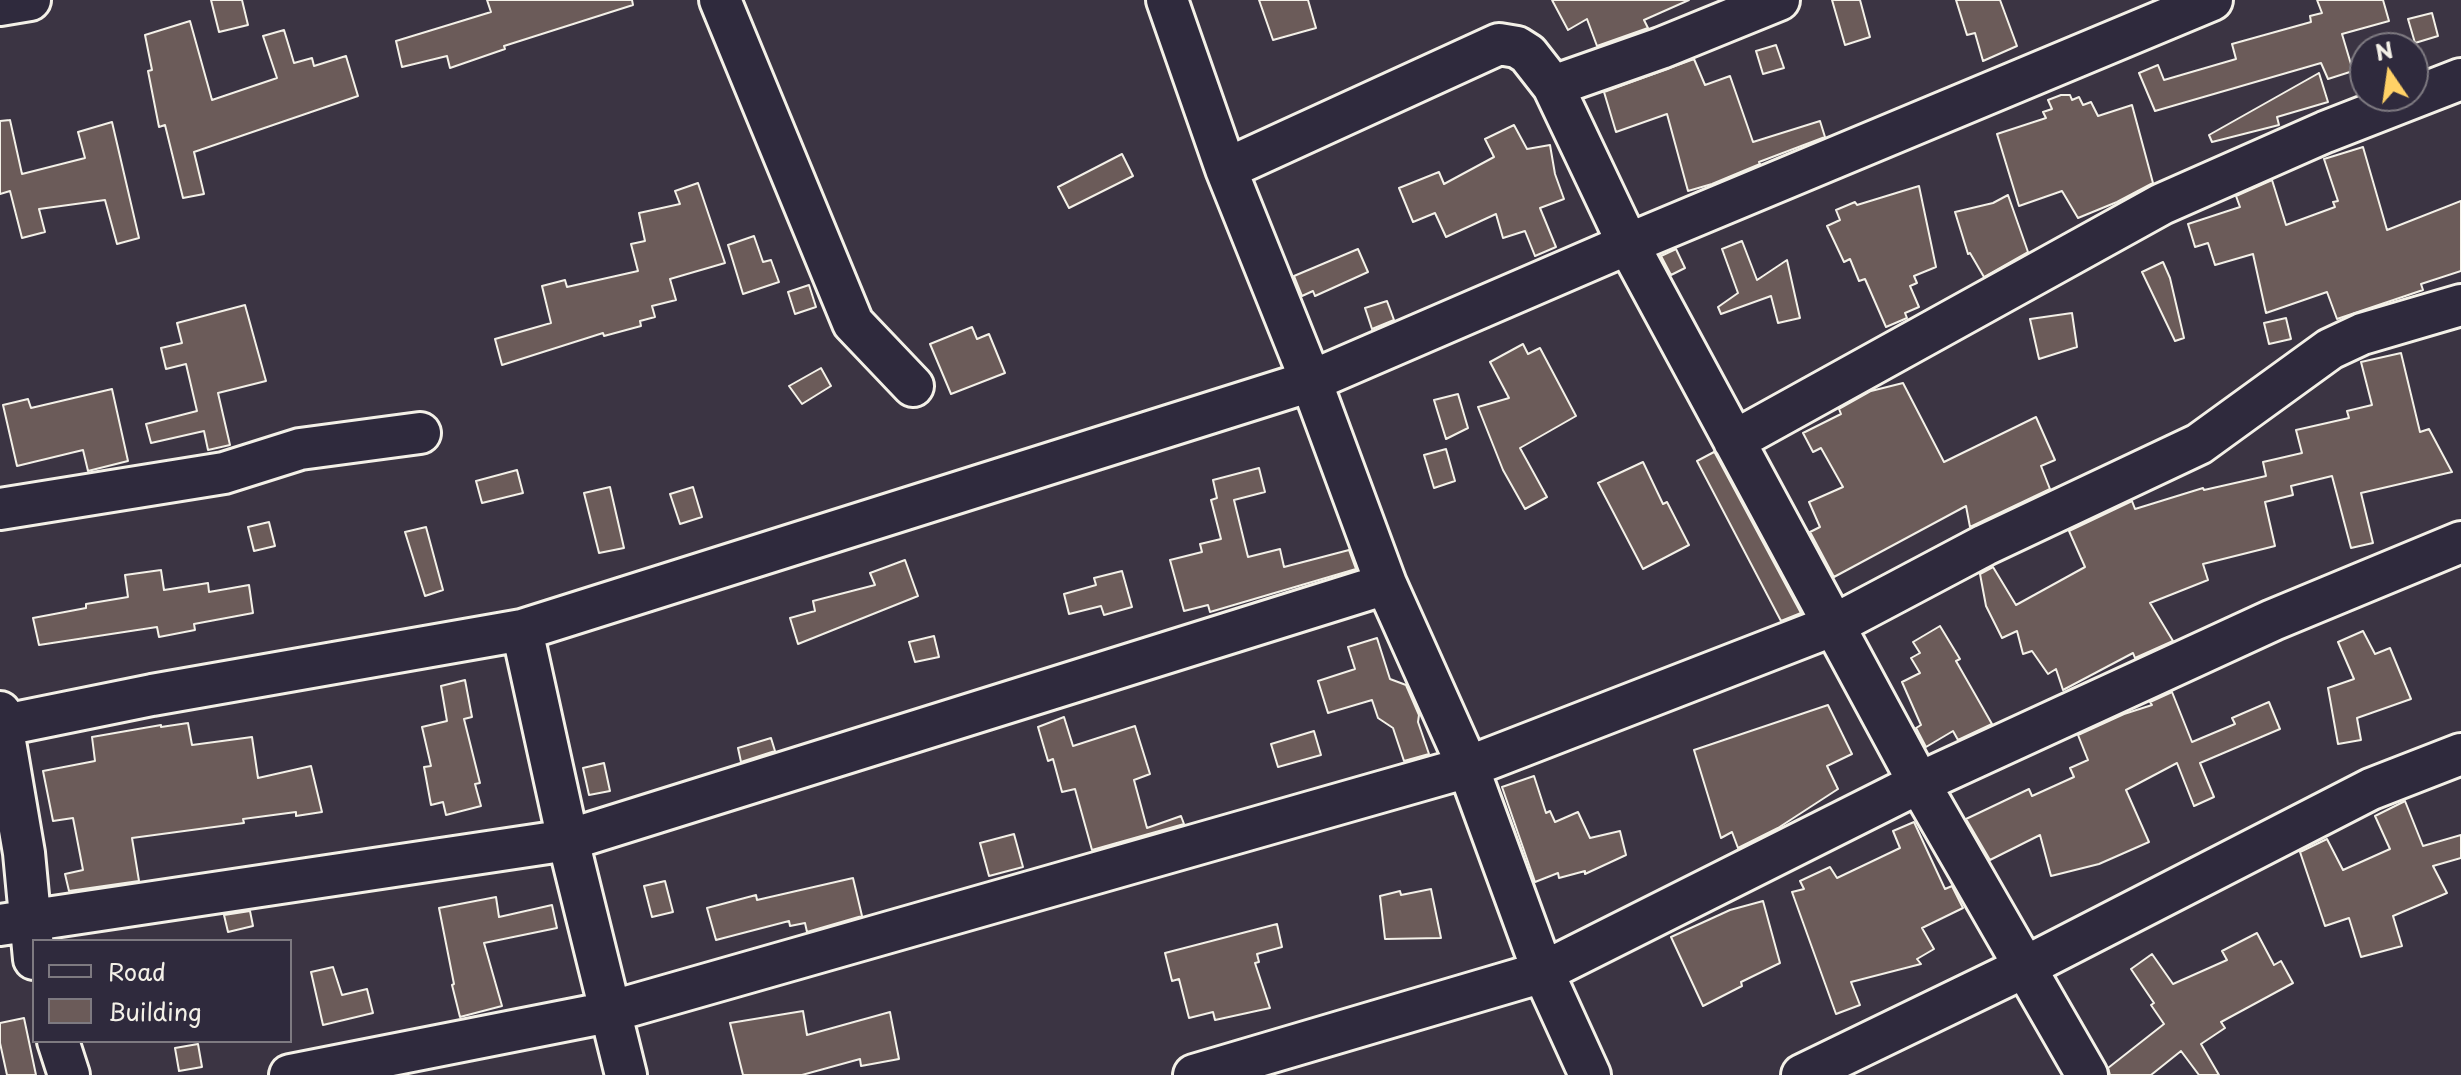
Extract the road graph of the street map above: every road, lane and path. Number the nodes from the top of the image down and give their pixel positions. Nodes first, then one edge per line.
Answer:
1 (30, 0) edge
2 (720, 0) edge
3 (1167, 0) edge
4 (1779, 0) edge
5 (2212, 0) edge
6 (0, 5) edge
7 (2461, 79) edge
8 (1553, 86) junction
9 (1226, 169) junction
10 (1628, 244) junction
11 (2461, 305) edge
12 (1311, 381) junction
13 (913, 386) dead end
14 (420, 433) dead end
15 (1734, 441) junction
16 (0, 509) edge
17 (2461, 542) edge
18 (1386, 584) junction
19 (1834, 625) junction
20 (522, 630) junction
21 (1, 721) edge
22 (2461, 754) edge
23 (1468, 767) junction
24 (1919, 783) junction
25 (568, 840) junction
26 (21, 935) edge
27 (2023, 968) junction
28 (1543, 972) junction
29 (609, 1012) junction
30 (59, 1043) edge
31 (69, 1075) edge
32 (290, 1075) edge
33 (626, 1075) edge
34 (1194, 1075) edge
35 (1590, 1075) edge
36 (1802, 1075) edge
37 (2087, 1075) edge

1 - 6 street
2 - 13 street
3 - 9 street
4 - 8 street
5 - 10 street
7 - 15 street
8 - 9 street
8 - 10 street
9 - 12 street
10 - 12 street
10 - 15 street
11 - 19 street
12 - 18 street
12 - 20 street
14 - 16 street
15 - 19 street
17 - 24 street
18 - 23 street
18 - 25 street
19 - 23 street
19 - 24 street
20 - 21 street
20 - 25 street
21 - 26 street
22 - 27 street
23 - 28 street
23 - 29 street
24 - 27 street
24 - 28 street
25 - 26 street
25 - 29 street
27 - 36 street
27 - 37 street
28 - 34 street
28 - 35 street
29 - 32 street
29 - 33 street
30 - 31 street

